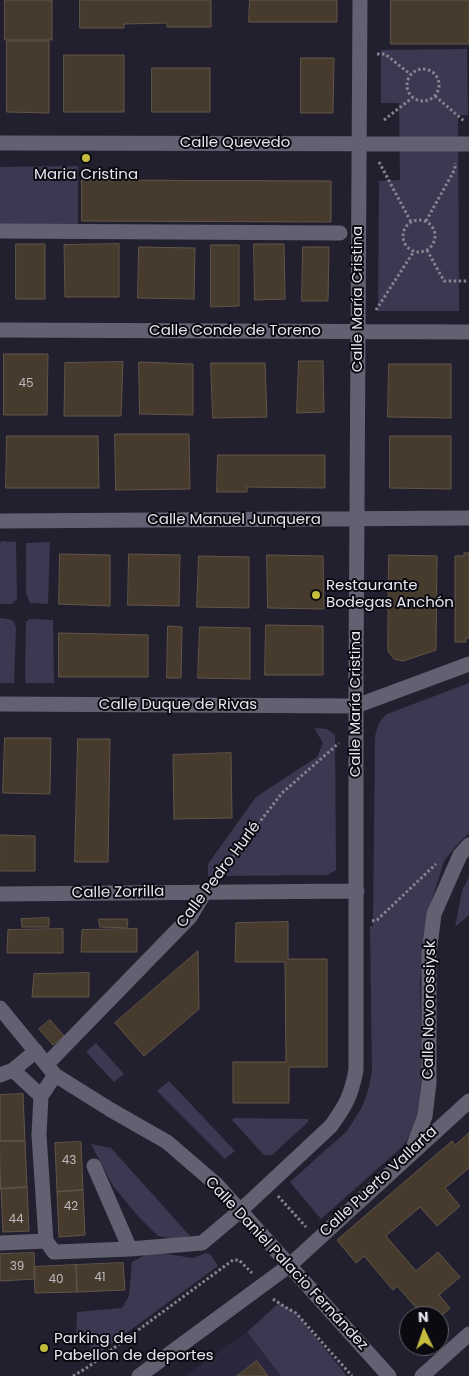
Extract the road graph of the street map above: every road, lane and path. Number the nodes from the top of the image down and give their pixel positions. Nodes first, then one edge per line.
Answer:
1 (360, 0) edge
2 (377, 54) dead end
3 (410, 74) junction
4 (435, 96) junction
5 (412, 98) junction
6 (384, 120) dead end
7 (464, 121) dead end
8 (0, 143) edge
9 (359, 144) junction
10 (469, 144) edge
11 (380, 162) dead end
12 (455, 163) dead end
13 (426, 221) junction
14 (411, 222) junction
15 (0, 231) edge
16 (340, 234) dead end
17 (427, 250) junction
18 (414, 251) junction
19 (468, 281) edge
20 (375, 311) dead end
21 (0, 330) edge
22 (358, 331) junction
23 (469, 332) edge
24 (469, 518) edge
25 (357, 519) junction
26 (0, 521) edge
27 (469, 664) edge
28 (0, 704) edge
29 (356, 706) junction
30 (356, 743) junction
31 (465, 850) edge
32 (205, 892) junction
33 (357, 892) junction
34 (0, 894) edge
35 (356, 922) junction
36 (0, 1008) edge
37 (36, 1051) junction
38 (51, 1070) junction
39 (6, 1072) edge
40 (42, 1096) junction
41 (469, 1100) edge
42 (411, 1152) junction
43 (94, 1166) dead end
44 (240, 1211) junction
45 (46, 1241) junction
46 (0, 1243) edge
47 (130, 1249) junction
48 (290, 1265) junction
49 (263, 1285) junction
50 (469, 1334) edge
51 (73, 1376) edge
52 (139, 1376) edge
53 (352, 1376) edge
54 (389, 1376) edge
55 (422, 1376) edge

1 - 9 street, Calle María Cristina
2 - 3 path
3 - 4 path
3 - 5 path
4 - 5 path
4 - 7 path
5 - 6 path
8 - 9 street, Calle Quevedo
9 - 10 street, Calle Quevedo
9 - 22 street, Calle María Cristina
11 - 14 path
12 - 13 path
13 - 14 path
13 - 17 path
14 - 18 path
15 - 16 street
17 - 18 path
17 - 19 path
18 - 20 path
21 - 22 street, Calle Conde de Toreno
22 - 23 street, Calle Conde de Toreno
22 - 25 street, Calle María Cristina
24 - 25 street, Calle Manuel Junquera
25 - 26 street, Calle Manuel Junquera
25 - 29 street, Calle María Cristina
27 - 29 street
28 - 29 street, Calle Duque de Rivas
29 - 30 street, Calle María Cristina
30 - 32 path, Calle Pedro Hurlé
30 - 33 street, Calle María Cristina
31 - 35 path
31 - 42 street, Calle Novorossiysk
32 - 33 street, Calle Zorrilla
32 - 34 street, Calle Zorrilla
32 - 38 street, Calle Pedro Hurlé
33 - 35 street, Calle María Cristina
35 - 44 street, Calle María Cristina
36 - 37 street, Calle Daniel Palacio Fernández
37 - 38 street, Calle Daniel Palacio Fernández
37 - 39 street
38 - 40 street, Calle Pedro Hurlé
38 - 44 street, Calle Daniel Palacio Fernández
39 - 40 street
40 - 45 street
41 - 42 street, Calle Puerto Vallarta
42 - 48 street, Calle Puerto Vallarta
43 - 47 street
44 - 47 street, Calle María Cristina
44 - 48 street, Calle Daniel Palacio Fernández
45 - 46 street
45 - 47 street, Calle María Cristina
48 - 49 street, Calle Puerto Vallarta
48 - 54 street, Calle Daniel Palacio Fernández
49 - 51 path
49 - 52 street, Calle Puerto Vallarta
49 - 53 path
50 - 55 street

